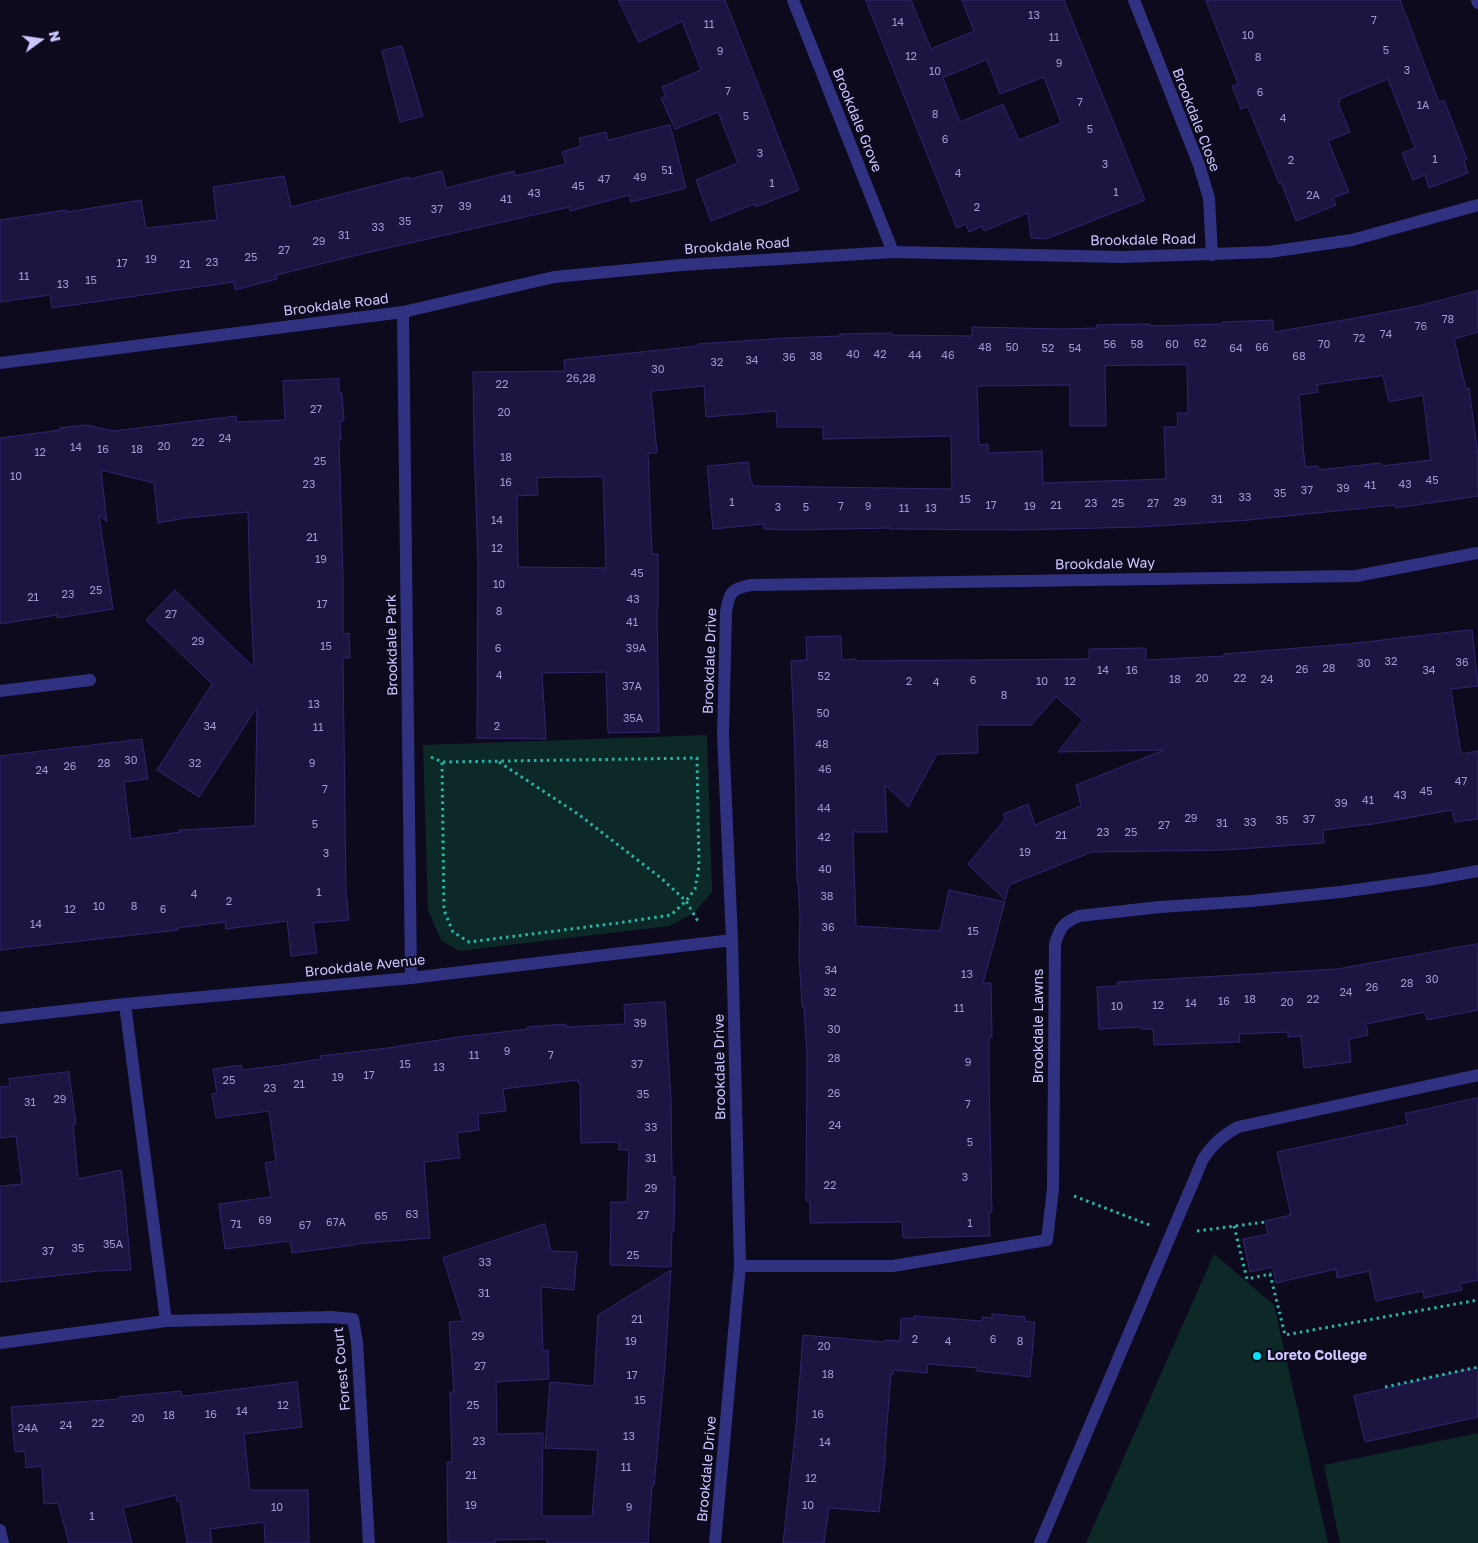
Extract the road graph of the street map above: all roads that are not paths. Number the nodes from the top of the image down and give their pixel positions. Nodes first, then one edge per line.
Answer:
1 (793, 0) edge
2 (1134, 0) edge
3 (1478, 205) edge
4 (893, 252) junction
5 (1212, 254) junction
6 (403, 312) junction
7 (0, 363) edge
8 (1478, 553) edge
9 (732, 590) joint
10 (90, 680) dead end
11 (0, 690) edge
12 (1478, 871) edge
13 (732, 940) junction
14 (411, 978) junction
15 (125, 1004) junction
16 (0, 1018) edge
17 (1478, 1075) edge
18 (740, 1266) junction
19 (166, 1321) junction
20 (0, 1343) edge
21 (0, 1530) edge
22 (3, 1543) edge
23 (369, 1543) edge
24 (715, 1543) edge
25 (1040, 1543) edge

1 - 4 street, Brookdale Grove
2 - 5 street, Brookdale Close
3 - 5 street, Brookdale Road
4 - 5 street, Brookdale Road
4 - 6 street, Brookdale Road
6 - 7 street, Brookdale Road
6 - 14 street, Brookdale Park
8 - 9 street, Brookdale Way
9 - 13 street, Brookdale Drive
10 - 11 street
12 - 18 street, Brookdale Lawns
13 - 14 street, Brookdale Avenue
13 - 18 street, Brookdale Drive
14 - 15 street, Brookdale Avenue
15 - 16 street, Brookdale Avenue
15 - 19 street
17 - 25 street
18 - 24 street, Brookdale Drive
19 - 20 street, Forest Court
19 - 23 street, Forest Court
21 - 22 street

